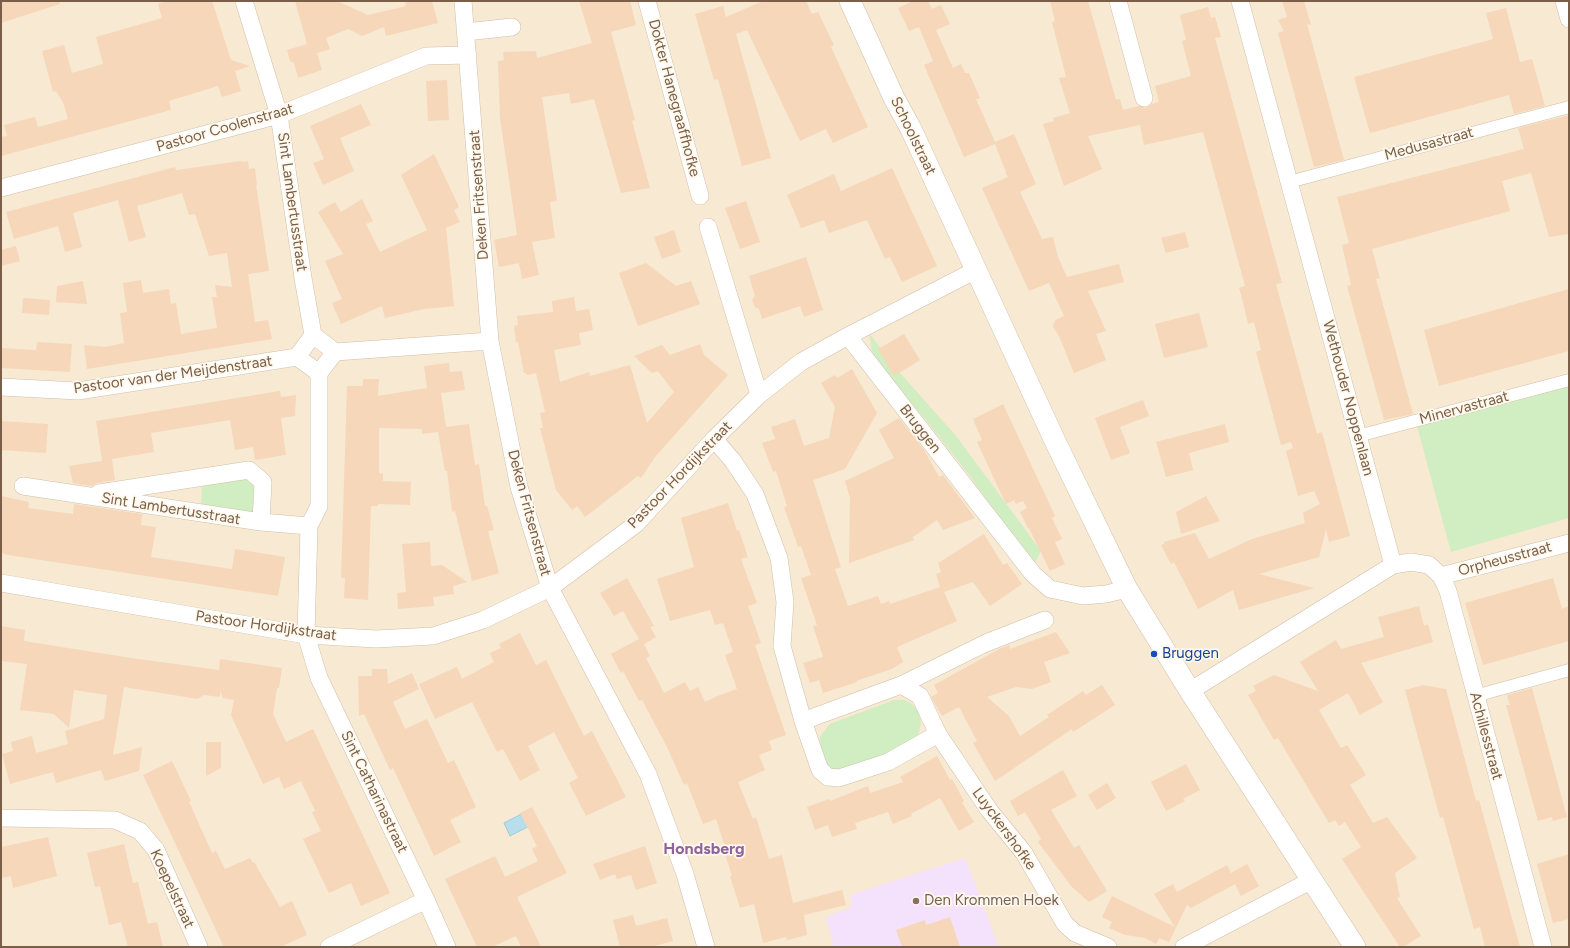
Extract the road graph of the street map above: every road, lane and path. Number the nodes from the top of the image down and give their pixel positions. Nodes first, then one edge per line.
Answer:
1 (244, 1) edge
2 (463, 1) edge
3 (647, 1) edge
4 (850, 1) edge
5 (1118, 1) edge
6 (1240, 1) edge
7 (1564, 1) edge
8 (1569, 19) edge
9 (512, 27) dead end
10 (466, 32) junction
11 (468, 55) junction
12 (1144, 98) dead end
13 (1569, 107) edge
14 (279, 115) junction
15 (1289, 182) junction
16 (1, 188) edge
17 (700, 196) dead end
18 (708, 227) dead end
19 (976, 270) junction
20 (313, 335) junction
21 (848, 336) junction
22 (490, 341) junction
23 (335, 352) junction
24 (297, 357) junction
25 (319, 373) junction
26 (1569, 380) edge
27 (1, 387) edge
28 (759, 395) junction
29 (1358, 436) junction
30 (714, 439) junction
31 (23, 486) dead end
32 (81, 495) junction
33 (261, 522) junction
34 (309, 526) junction
35 (1569, 543) edge
36 (1393, 565) junction
37 (1441, 576) junction
38 (1, 583) edge
39 (550, 588) junction
40 (1128, 589) junction
41 (1045, 620) dead end
42 (306, 635) junction
43 (1569, 670) edge
44 (902, 685) junction
45 (1190, 690) junction
46 (1475, 696) junction
47 (803, 721) junction
48 (938, 734) junction
49 (1, 818) edge
50 (1312, 880) junction
51 (426, 900) junction
52 (199, 947) edge
53 (329, 947) edge
54 (447, 947) edge
55 (706, 947) edge
56 (1108, 947) edge
57 (1184, 947) edge
58 (1355, 947) edge
59 (1543, 947) edge

1 - 14 street, Sint Lambertusstraat
2 - 10 street, Deken Fritsenstraat
3 - 17 street, Dokter Hanegraaffhofke
4 - 19 street, Schoolstraat
5 - 12 street
6 - 15 street, Wethouder Noppenlaan
7 - 8 street
9 - 10 street
10 - 11 street, Deken Fritsenstraat
11 - 14 street, Pastoor Coolenstraat
11 - 22 street, Deken Fritsenstraat
13 - 15 street, Medusastraat
14 - 16 street, Pastoor Coolenstraat
14 - 20 street, Sint Lambertusstraat
15 - 29 street, Wethouder Noppenlaan
18 - 28 street
19 - 21 street, Pastoor Hordijkstraat
19 - 40 street
20 - 23 street
20 - 24 street
21 - 28 street, Pastoor Hordijkstraat
21 - 40 street, Bruggen
22 - 23 street
22 - 39 street, Deken Fritsenstraat
23 - 25 street
24 - 25 street
24 - 27 street, Pastoor van der Meijdenstraat
25 - 34 street
26 - 29 street, Minervastraat
28 - 30 street, Pastoor Hordijkstraat
29 - 36 street, Wethouder Noppenlaan
30 - 39 street, Pastoor Hordijkstraat
30 - 47 street
31 - 32 street, Sint Lambertusstraat
32 - 33 street, Sint Lambertusstraat
32 - 33 street, Sint Lambertusstraat
33 - 34 street, Sint Lambertusstraat
34 - 42 street
35 - 37 street, Orpheusstraat
36 - 37 street
36 - 45 street
37 - 46 street, Achillesstraat
38 - 42 street, Pastoor Hordijkstraat
39 - 42 street, Pastoor Hordijkstraat
39 - 55 street, Deken Fritsenstraat
40 - 45 street
41 - 44 street
42 - 51 street, Sint Catharinastraat
43 - 46 street
44 - 47 street
44 - 48 street, Luyckershofke
45 - 50 street
46 - 59 street, Achillesstraat
47 - 48 street
48 - 56 street, Luyckershofke
49 - 52 street, Koepelstraat
50 - 57 street
50 - 58 street
51 - 53 street
51 - 54 street, Sint Catharinastraat

